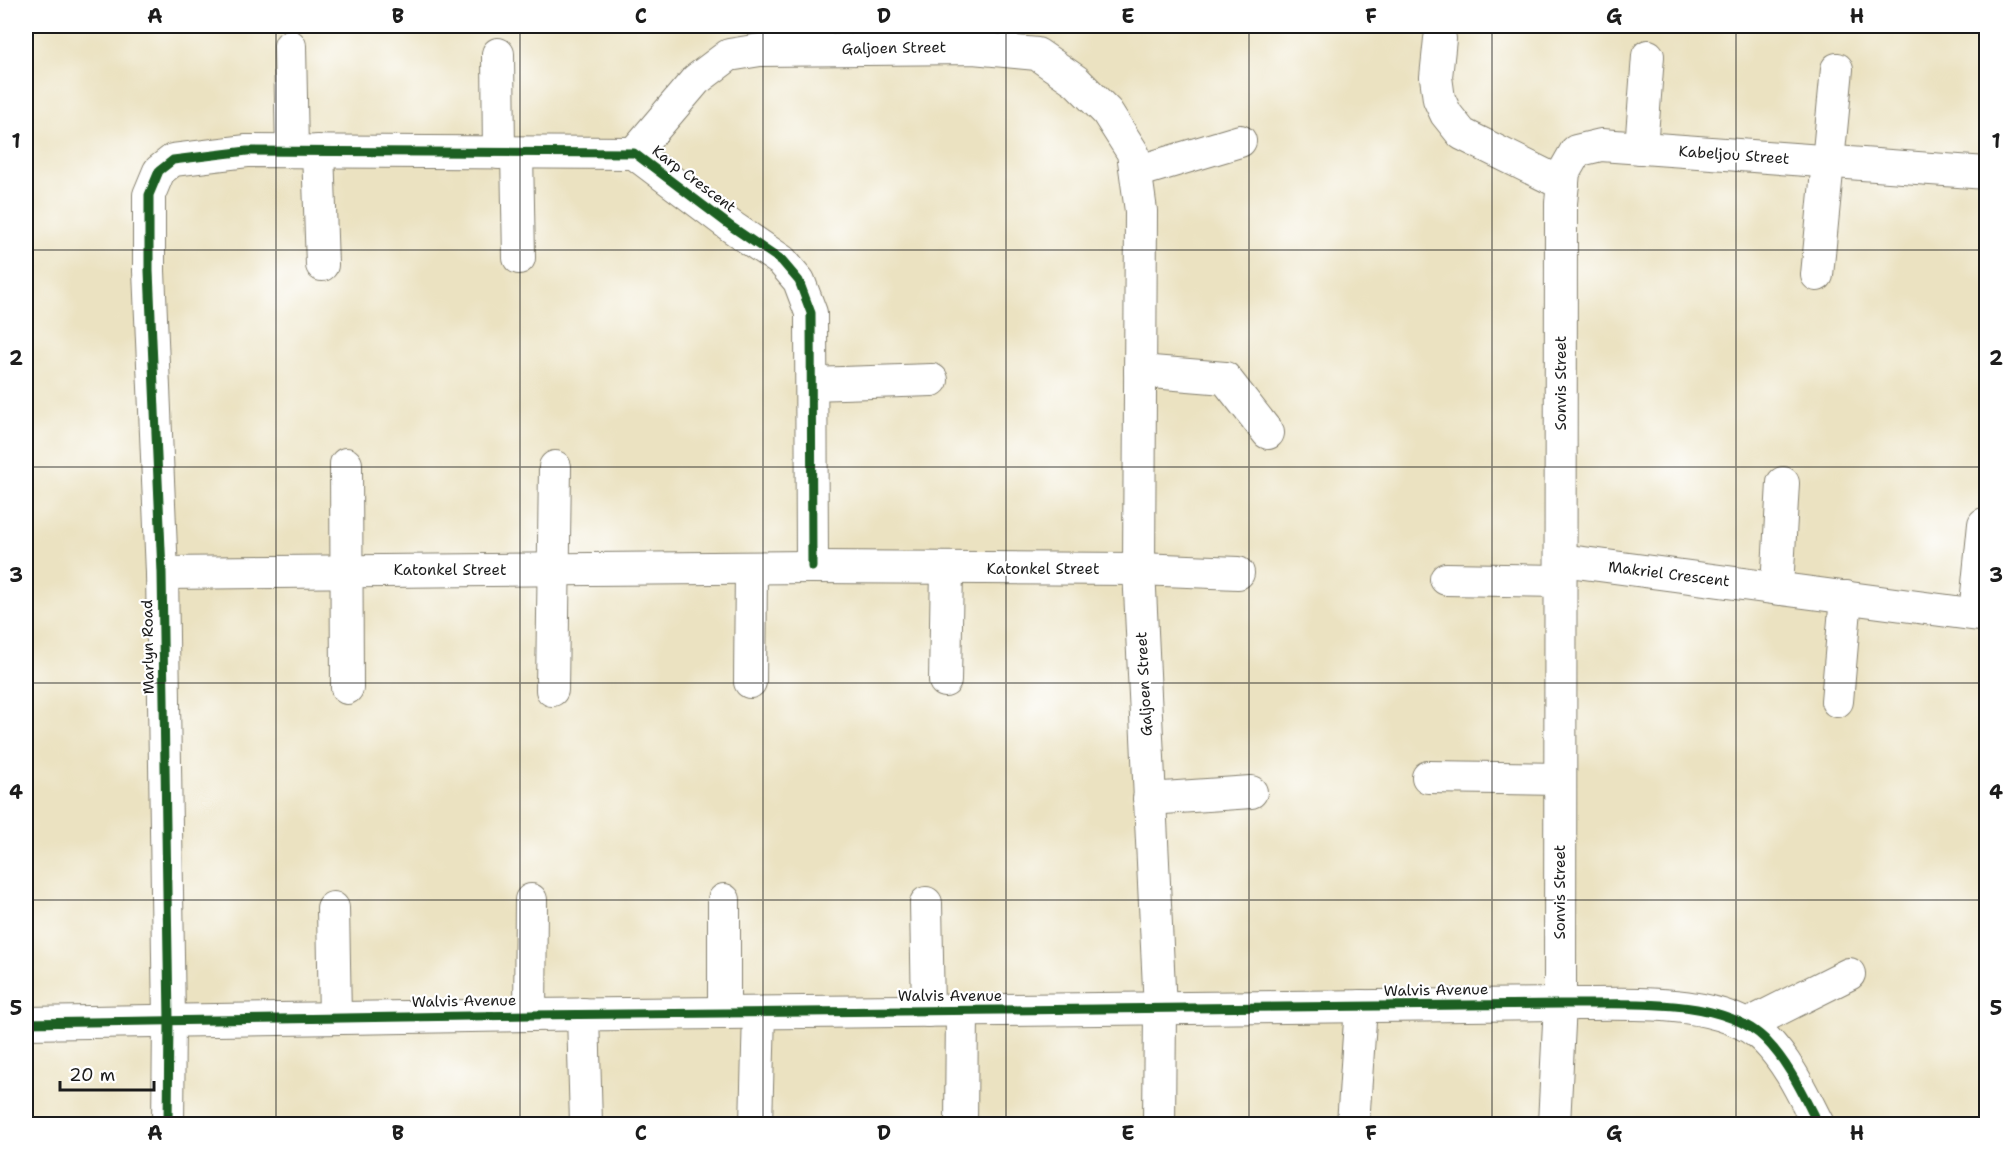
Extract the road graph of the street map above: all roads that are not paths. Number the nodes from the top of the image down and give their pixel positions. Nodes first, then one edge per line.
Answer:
1 (1440, 39) dead end
2 (290, 46) dead end
3 (498, 54) dead end
4 (1648, 56) dead end
5 (1837, 69) dead end
6 (1240, 141) dead end
7 (1641, 148) junction
8 (305, 151) junction
9 (508, 153) junction
10 (634, 153) junction
11 (1827, 162) junction
12 (159, 171) joint
13 (1136, 172) junction
14 (1986, 173) edge
15 (1563, 184) junction
16 (519, 258) dead end
17 (322, 265) dead end
18 (1817, 275) dead end
19 (1140, 371) junction
20 (932, 380) dead end
21 (812, 384) junction
22 (1268, 433) dead end
23 (346, 464) dead end
24 (555, 467) dead end
25 (1783, 483) dead end
26 (1984, 524) dead end
27 (812, 567) junction
28 (751, 568) junction
29 (947, 568) junction
30 (554, 569) junction
31 (1138, 569) junction
32 (1561, 570) junction
33 (347, 571) junction
34 (162, 573) junction
35 (1238, 573) dead end
36 (1446, 579) dead end
37 (1777, 588) junction
38 (1846, 597) junction
39 (1981, 615) edge
40 (945, 681) dead end
41 (750, 682) dead end
42 (347, 688) dead end
43 (552, 690) dead end
44 (1837, 701) dead end
45 (1428, 777) dead end
46 (1560, 779) junction
47 (1251, 792) dead end
48 (1149, 799) junction
49 (531, 900) dead end
50 (724, 900) dead end
51 (926, 903) dead end
52 (333, 908) dead end
53 (1849, 974) dead end
54 (1560, 1004) junction
55 (1360, 1006) junction
56 (1160, 1009) junction
57 (928, 1011) junction
58 (962, 1011) junction
59 (724, 1013) junction
60 (759, 1013) junction
61 (583, 1014) junction
62 (530, 1015) junction
63 (335, 1018) junction
64 (169, 1020) junction
65 (26, 1023) edge
66 (1747, 1025) junction
67 (168, 1125) edge
68 (586, 1125) edge
69 (756, 1125) edge
70 (961, 1125) edge
71 (1159, 1125) edge
72 (1353, 1125) edge
73 (1554, 1125) edge
74 (1818, 1125) edge

1 - 15 street
2 - 8 street
3 - 9 street
4 - 7 street
5 - 11 street
6 - 13 street
7 - 11 street, Kabeljou Street
7 - 15 street, Kabeljou Street
8 - 9 street, Karp Crescent
8 - 12 street, Karp Crescent
8 - 17 street
9 - 10 street, Karp Crescent
9 - 16 street
10 - 13 street, Galjoen Street
10 - 21 street, Karp Crescent
11 - 14 street, Kabeljou Street
11 - 18 street
12 - 34 street, Marlyn Road
13 - 19 street, Galjoen Street
15 - 32 street, Sonvis Street
19 - 22 street
19 - 31 street, Galjoen Street
20 - 21 street
21 - 27 street, Karp Crescent
23 - 33 street
24 - 30 street
25 - 37 street
26 - 39 street, Makriel Crescent
27 - 28 street, Katonkel Street
27 - 29 street, Katonkel Street
28 - 30 street, Katonkel Street
28 - 41 street
29 - 31 street, Katonkel Street
29 - 40 street
30 - 33 street, Katonkel Street
30 - 43 street
31 - 35 street
31 - 48 street, Galjoen Street
32 - 36 street
32 - 37 street, Makriel Crescent
32 - 46 street, Sonvis Street
33 - 34 street, Katonkel Street
33 - 42 street
34 - 64 street, Marlyn Road
37 - 38 street, Makriel Crescent
38 - 39 street, Makriel Crescent
38 - 44 street
45 - 46 street
46 - 54 street, Sonvis Street
47 - 48 street
48 - 56 street, Galjoen Street
49 - 62 street, Walvis Avenue
50 - 59 street
51 - 57 street, Walvis Avenue
52 - 63 street
53 - 66 street
54 - 55 street, Walvis Avenue
54 - 66 street, Walvis Avenue
54 - 73 street
55 - 56 street, Walvis Avenue
55 - 72 street
56 - 58 street, Walvis Avenue
56 - 71 street
57 - 58 street, Walvis Avenue
57 - 60 street, Walvis Avenue
58 - 70 street, Walvis Avenue
59 - 60 street, Walvis Avenue
59 - 61 street, Walvis Avenue
60 - 69 street
61 - 62 street, Walvis Avenue
61 - 68 street
62 - 63 street, Walvis Avenue
63 - 64 street, Walvis Avenue
64 - 65 street, Walvis Avenue
64 - 67 street, Marlyn Road
66 - 74 street, Walvis Avenue

